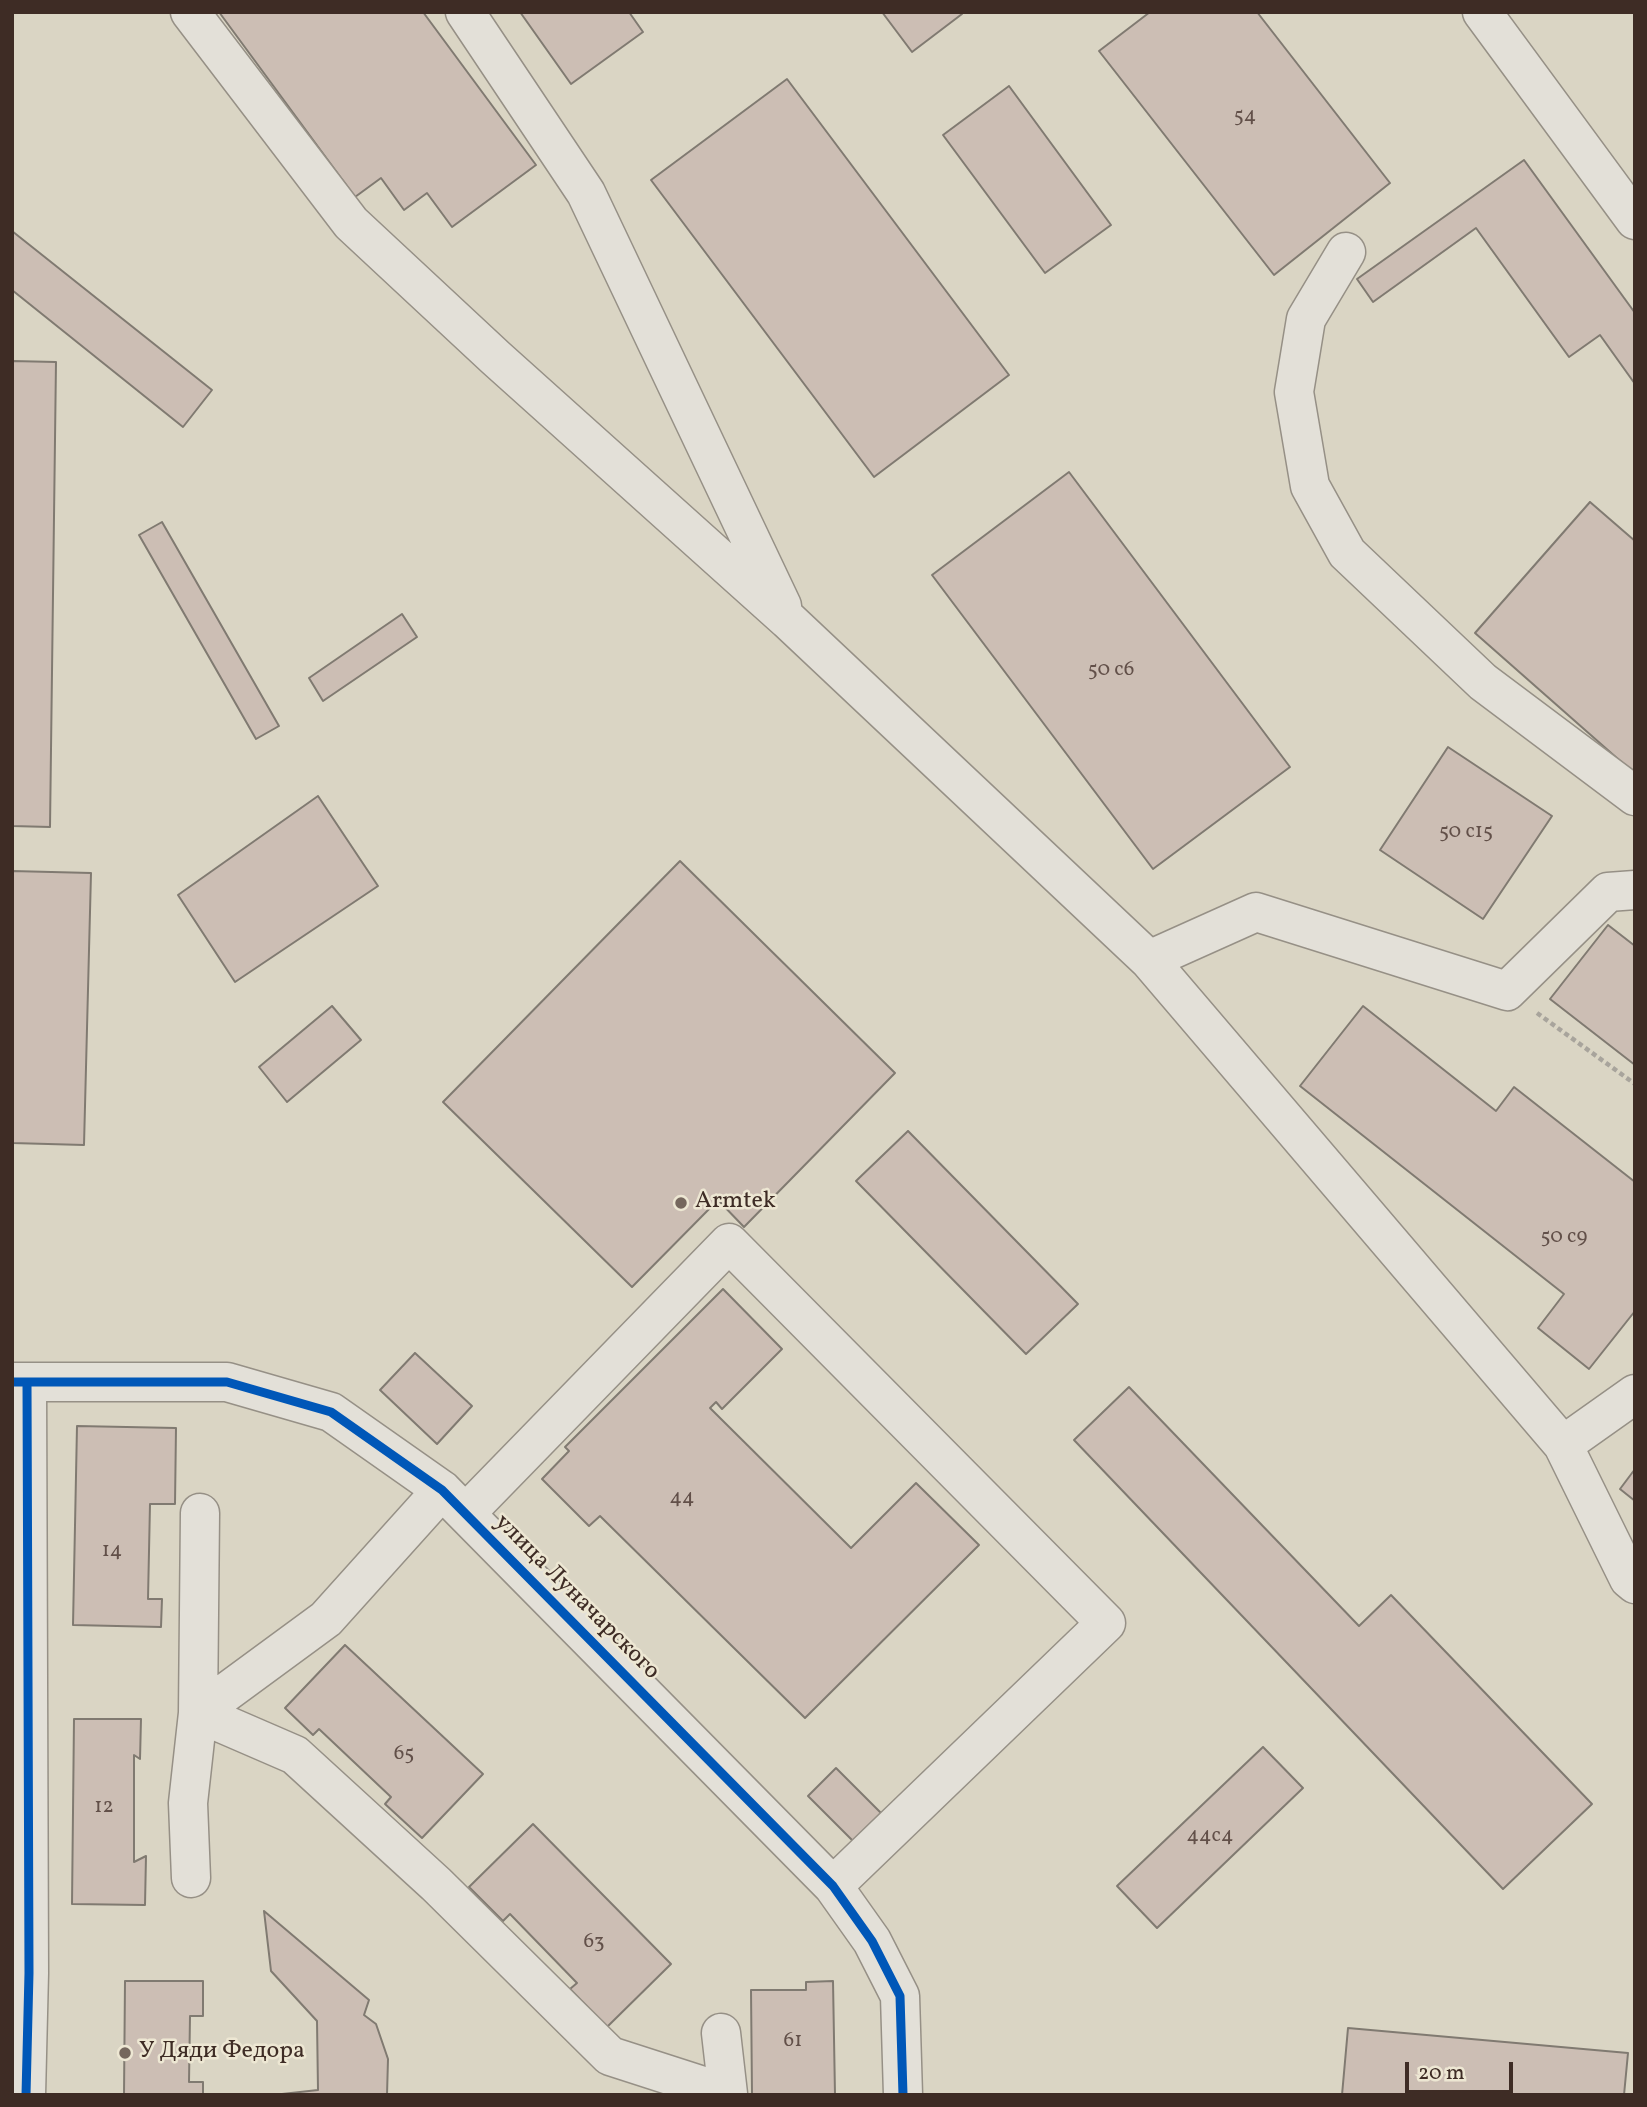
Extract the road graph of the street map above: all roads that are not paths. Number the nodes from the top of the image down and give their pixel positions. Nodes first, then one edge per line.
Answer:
1 (190, 12) edge
2 (465, 12) edge
3 (1482, 12) edge
4 (1635, 220) edge
5 (1346, 252) dead end
6 (788, 620) junction
7 (1635, 796) edge
8 (1635, 890) edge
9 (1149, 960) junction
10 (20, 1382) edge
11 (1635, 1394) edge
12 (1563, 1445) junction
13 (454, 1501) junction
14 (200, 1513) dead end
15 (1635, 1584) edge
16 (198, 1713) junction
17 (191, 1878) dead end
18 (833, 1886) junction
19 (20, 1973) edge
20 (721, 2033) dead end
21 (728, 2094) edge
22 (26, 2095) edge
23 (903, 2095) edge

1 - 6 street
2 - 6 street
3 - 4 street
5 - 7 street
6 - 9 street
8 - 9 street
9 - 12 street
10 - 13 street, улица Луначарского
10 - 19 street
11 - 12 street
12 - 15 street
13 - 16 street
13 - 18 street, улица Луначарского
13 - 18 street
14 - 16 street
16 - 17 street
16 - 21 street
18 - 23 street, улица Луначарского
19 - 22 street
20 - 21 street

